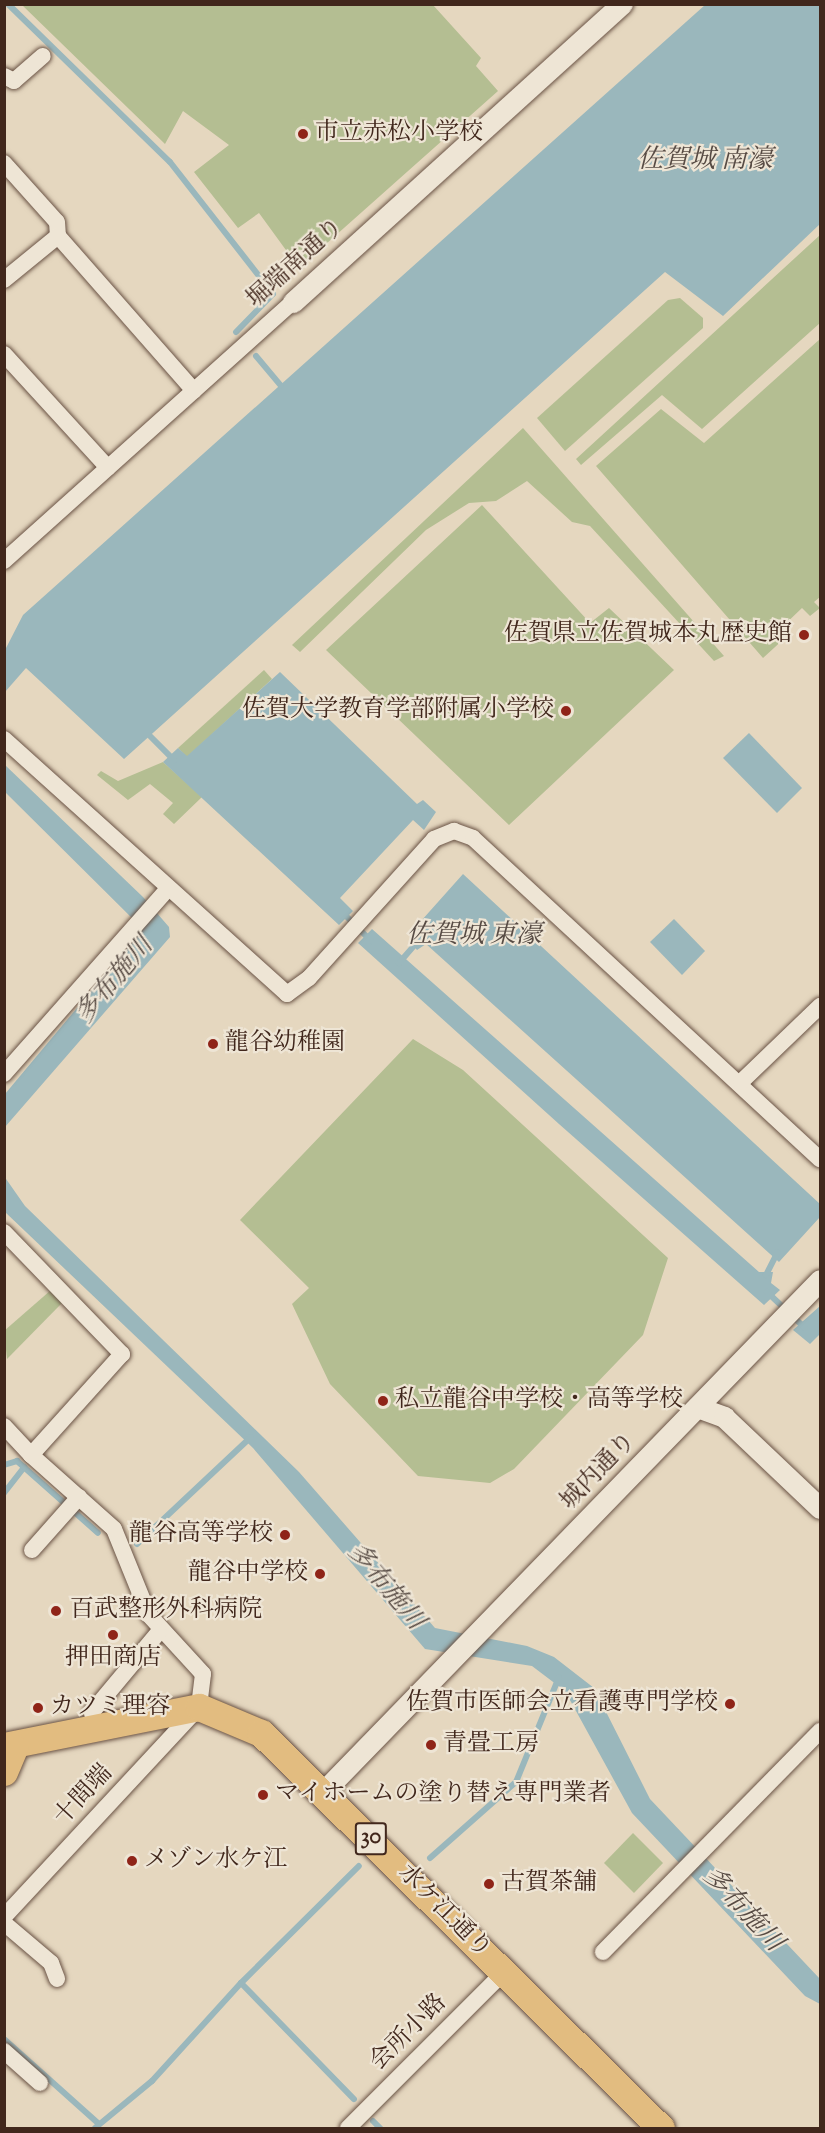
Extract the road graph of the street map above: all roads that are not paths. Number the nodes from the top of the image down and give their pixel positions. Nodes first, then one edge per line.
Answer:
1 (622, 4) edge
2 (43, 56) dead end
3 (4, 76) edge
4 (4, 163) edge
5 (58, 236) junction
6 (4, 280) edge
7 (292, 302) joint
8 (4, 354) edge
9 (194, 391) junction
10 (108, 468) junction
11 (4, 561) edge
12 (4, 739) edge
13 (166, 890) junction
14 (820, 1006) edge
15 (7, 1065) edge
16 (741, 1082) junction
17 (820, 1159) edge
18 (4, 1232) edge
19 (820, 1280) edge
20 (697, 1407) junction
21 (4, 1426) edge
22 (31, 1455) junction
23 (72, 1504) junction
24 (820, 1508) edge
25 (32, 1550) dead end
26 (159, 1632) junction
27 (199, 1707) junction
28 (95, 1728) junction
29 (820, 1731) edge
30 (8, 1755) edge
31 (324, 1791) junction
32 (4, 1917) edge
33 (4, 1923) edge
34 (603, 1952) dead end
35 (504, 1972) junction
36 (57, 1978) dead end
37 (4, 2051) edge
38 (40, 2083) dead end
39 (348, 2128) edge
40 (661, 2128) edge

1 - 7 street, 堀端南通り
2 - 3 street
4 - 5 street
5 - 6 street
5 - 9 street
7 - 9 street, 堀端南通り
8 - 10 street
9 - 10 street, 堀端南通り
10 - 11 street, 堀端南通り
12 - 13 street
13 - 15 street
13 - 16 street
14 - 16 street
16 - 17 street
18 - 22 street
19 - 20 street, 城内通り
20 - 24 street
20 - 31 street, 城内通り
21 - 22 street
22 - 23 street
23 - 25 street
23 - 26 street
26 - 27 street
26 - 28 street
27 - 28 main road
27 - 31 main road, 水ケ江通り / 30
27 - 32 street, 十間端
28 - 30 main road
29 - 34 street
31 - 35 main road, 水ケ江通り / 30
33 - 36 street
35 - 39 street, 会所小路
35 - 40 main road, 水ケ江通り / 30
37 - 38 street

